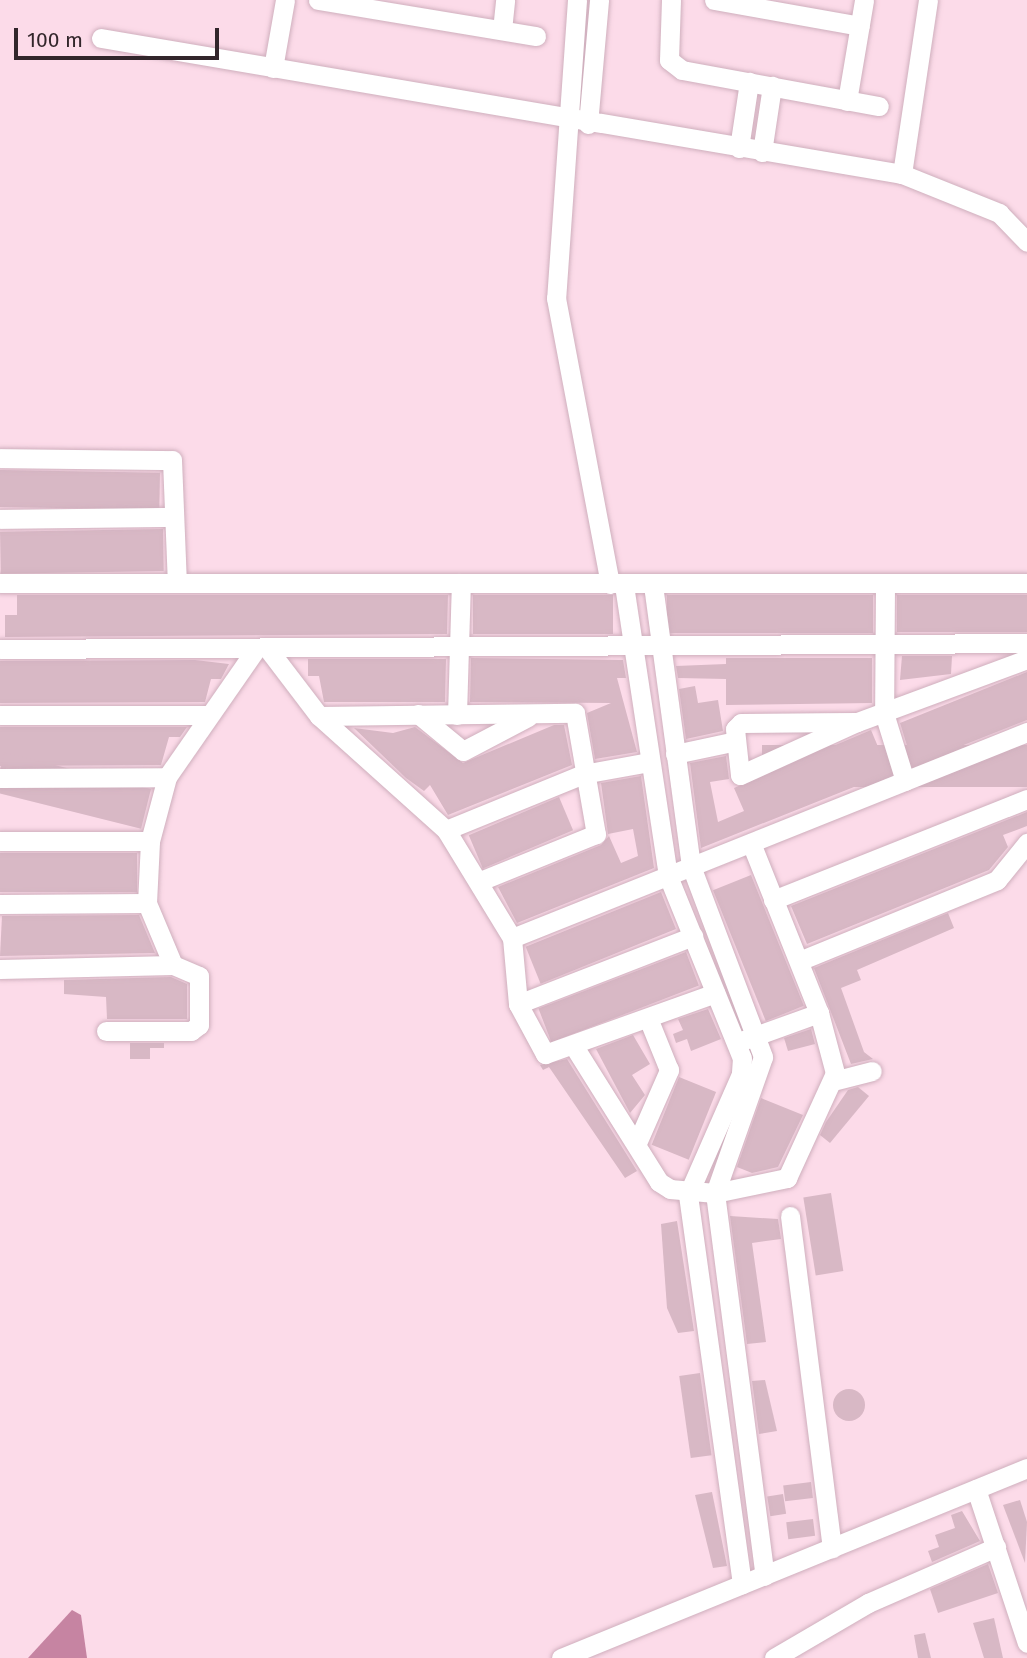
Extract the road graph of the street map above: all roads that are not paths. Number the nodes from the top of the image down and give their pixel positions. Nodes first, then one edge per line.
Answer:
1 (285, 0) edge
2 (318, 0) edge
3 (505, 0) edge
4 (577, 0) edge
5 (599, 0) edge
6 (671, 0) edge
7 (713, 0) edge
8 (864, 0) edge
9 (928, 0) edge
10 (860, 26) junction
11 (502, 30) junction
12 (536, 36) dead end
13 (101, 38) dead end
14 (273, 68) junction
15 (750, 82) junction
16 (772, 86) junction
17 (847, 101) junction
18 (879, 106) dead end
19 (567, 120) junction
20 (588, 124) junction
21 (739, 148) junction
22 (762, 152) junction
23 (902, 174) junction
24 (1027, 242) edge
25 (0, 458) edge
26 (174, 517) junction
27 (0, 519) edge
28 (0, 583) edge
29 (177, 583) junction
30 (461, 583) junction
31 (1027, 583) edge
32 (617, 584) junction
33 (653, 585) junction
34 (885, 585) junction
35 (883, 642) junction
36 (1027, 643) edge
37 (459, 648) junction
38 (0, 649) edge
39 (262, 649) junction
40 (631, 650) junction
41 (657, 650) junction
42 (1027, 659) edge
43 (884, 713) junction
44 (0, 715) edge
45 (207, 715) junction
46 (418, 715) junction
47 (457, 715) junction
48 (319, 716) junction
49 (530, 716) junction
50 (857, 722) junction
51 (1027, 732) edge
52 (736, 741) junction
53 (675, 754) junction
54 (650, 762) junction
55 (583, 774) junction
56 (167, 777) junction
57 (0, 778) edge
58 (905, 780) junction
59 (1027, 799) edge
60 (446, 830) junction
61 (0, 841) edge
62 (150, 841) junction
63 (751, 843) junction
64 (1027, 843) edge
65 (691, 866) junction
66 (668, 876) junction
67 (480, 881) junction
68 (773, 900) junction
69 (146, 903) junction
70 (0, 904) edge
71 (693, 936) junction
72 (512, 939) junction
73 (799, 961) junction
74 (173, 965) junction
75 (0, 969) edge
76 (715, 993) junction
77 (517, 1004) junction
78 (819, 1013) junction
79 (648, 1018) junction
80 (106, 1031) dead end
81 (755, 1035) junction
82 (737, 1043) junction
83 (575, 1048) junction
84 (872, 1071) dead end
85 (833, 1081) junction
86 (637, 1143) junction
87 (716, 1205) junction
88 (690, 1208) junction
89 (790, 1216) dead end
90 (1027, 1468) edge
91 (752, 1486) junction
92 (982, 1487) junction
93 (729, 1490) junction
94 (996, 1547) junction
95 (832, 1548) junction
96 (765, 1576) junction
97 (743, 1584) junction
98 (1020, 1595) edge
99 (1027, 1643) edge
100 (561, 1658) edge
101 (774, 1658) edge

1 - 14 street
2 - 11 street
3 - 11 street
4 - 19 street
5 - 20 street
6 - 15 street
7 - 10 street
8 - 10 street
9 - 23 street
10 - 17 street
11 - 12 street
13 - 14 street
14 - 19 street
15 - 16 street
15 - 21 street
16 - 17 street
16 - 22 street
17 - 18 street
19 - 20 street
19 - 32 street
20 - 21 street
21 - 22 street
22 - 23 street
23 - 24 street
25 - 26 street
26 - 27 street
26 - 29 street
28 - 29 street
29 - 30 street
30 - 32 street
30 - 37 street
31 - 34 street
32 - 33 street
32 - 40 street
33 - 34 street
33 - 41 street
34 - 35 street
35 - 36 street
35 - 41 street
35 - 43 street
37 - 39 street
37 - 40 street
37 - 47 street
38 - 39 street
39 - 45 street
39 - 48 street
40 - 41 street
40 - 54 street
41 - 53 street
42 - 43 street
43 - 50 street
43 - 58 street
44 - 45 street
45 - 56 street
46 - 47 street
46 - 48 street
46 - 49 street
47 - 49 street
48 - 60 street
49 - 55 street
50 - 52 street
50 - 52 street
51 - 58 street
52 - 53 street
53 - 65 street
54 - 55 street
54 - 66 street
55 - 60 street
55 - 67 street
56 - 57 street
56 - 62 street
58 - 63 street
59 - 68 street
60 - 67 street
61 - 62 street
62 - 69 street
63 - 65 street
63 - 68 street
64 - 73 street
65 - 66 street
65 - 81 street
66 - 71 street
66 - 72 street
67 - 72 street
68 - 73 street
69 - 70 street
69 - 74 street
71 - 76 street
71 - 77 street
72 - 77 street
73 - 78 street
74 - 75 street
74 - 80 street
76 - 79 street
76 - 82 street
77 - 83 street
78 - 81 street
78 - 85 street
79 - 83 street
79 - 86 street
81 - 82 street
81 - 87 street
82 - 88 street
83 - 86 street
84 - 85 street
85 - 87 street
86 - 88 street
87 - 88 street
87 - 91 street
88 - 93 street
89 - 95 street
90 - 92 street
91 - 93 street
91 - 96 street
92 - 94 street
92 - 95 street
93 - 97 street
94 - 98 street
94 - 101 street
95 - 96 street
96 - 97 street
97 - 100 street
98 - 99 street

